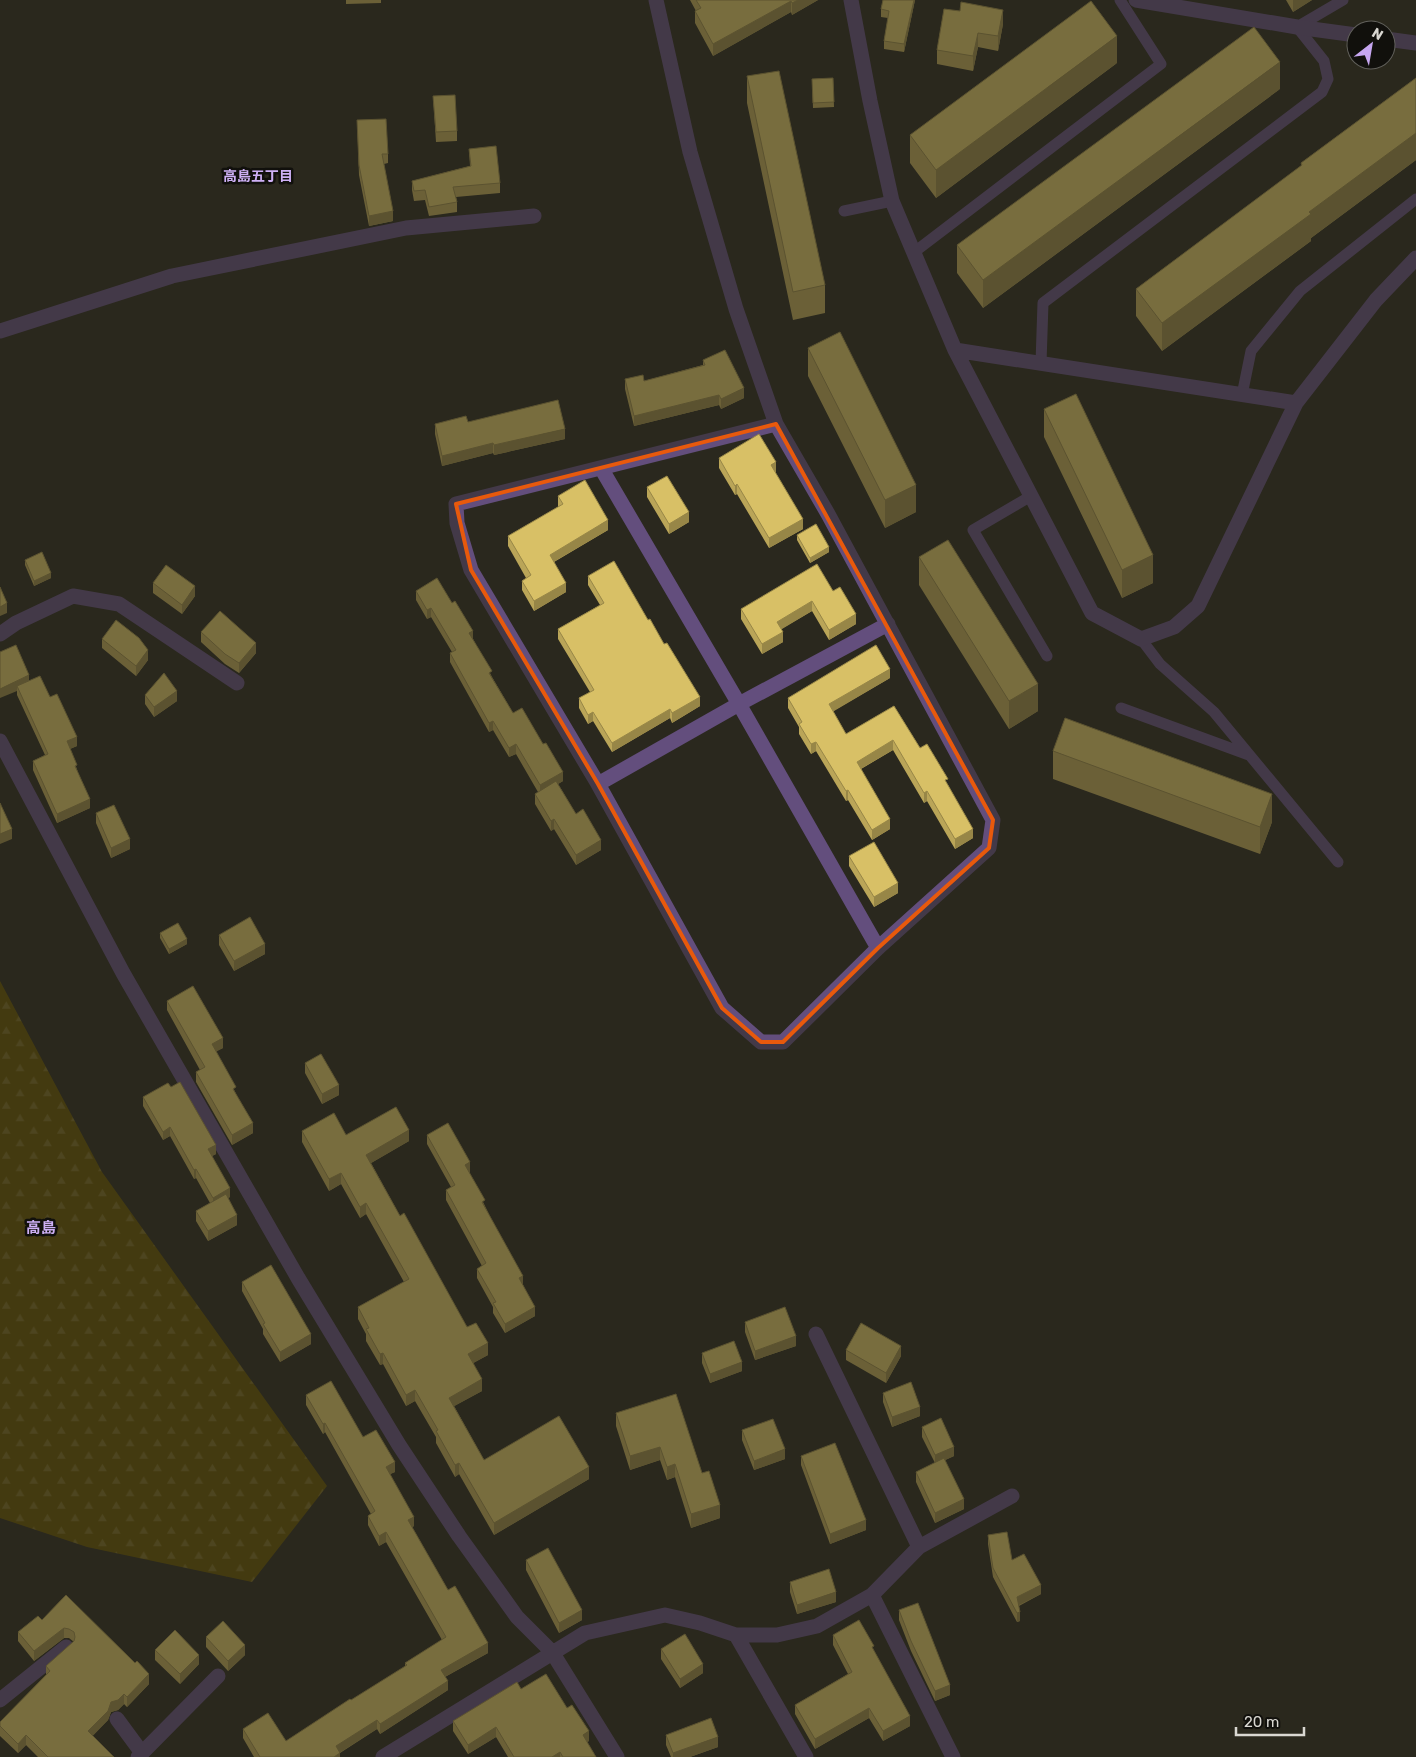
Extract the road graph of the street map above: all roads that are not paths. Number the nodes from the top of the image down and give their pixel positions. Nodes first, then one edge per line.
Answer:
1 (656, 0) edge
2 (851, 0) edge
3 (1120, 0) edge
4 (1136, 0) edge
5 (1343, 0) edge
6 (1296, 27) junction
7 (1346, 34) edge
8 (1396, 40) edge
9 (1416, 43) edge
10 (1416, 200) edge
11 (892, 201) junction
12 (844, 211) dead end
13 (534, 216) dead end
14 (913, 253) junction
15 (1416, 258) edge
16 (0, 331) edge
17 (955, 350) junction
18 (1041, 363) junction
19 (1242, 395) junction
20 (1296, 403) junction
21 (776, 424) junction
22 (600, 468) junction
23 (1031, 496) junction
24 (888, 624) junction
25 (0, 634) edge
26 (1141, 639) junction
27 (1047, 656) dead end
28 (237, 683) dead end
29 (739, 704) junction
30 (1121, 708) dead end
31 (0, 741) edge
32 (1251, 756) junction
33 (598, 784) junction
34 (1338, 862) dead end
35 (878, 948) junction
36 (816, 1334) dead end
37 (1012, 1496) dead end
38 (919, 1547) junction
39 (872, 1595) junction
40 (736, 1635) junction
41 (66, 1647) edge
42 (552, 1652) junction
43 (218, 1676) dead end
44 (0, 1700) edge
45 (117, 1719) dead end
46 (140, 1755) edge
47 (383, 1757) edge
48 (617, 1757) edge
49 (806, 1757) edge
50 (953, 1757) edge

1 - 21 street
2 - 11 street
3 - 14 lane
4 - 6 street
5 - 6 lane
6 - 7 street
6 - 18 lane
8 - 9 street
10 - 19 lane
11 - 12 lane
11 - 14 street
13 - 16 street
14 - 17 street
15 - 20 street
17 - 18 street
17 - 23 street
18 - 19 street
19 - 20 street
20 - 26 street
21 - 22 street
21 - 24 street
22 - 29 street
22 - 33 street
23 - 26 street
23 - 27 lane
24 - 29 street
24 - 35 street
25 - 28 street
26 - 32 lane
29 - 33 street
29 - 35 street
30 - 32 lane
31 - 42 street
32 - 34 lane
33 - 35 street
36 - 38 street
37 - 38 street
38 - 39 street
39 - 40 street
39 - 50 street
40 - 42 street
40 - 49 street
41 - 44 street
42 - 47 street
42 - 48 street
43 - 46 street
45 - 46 street

